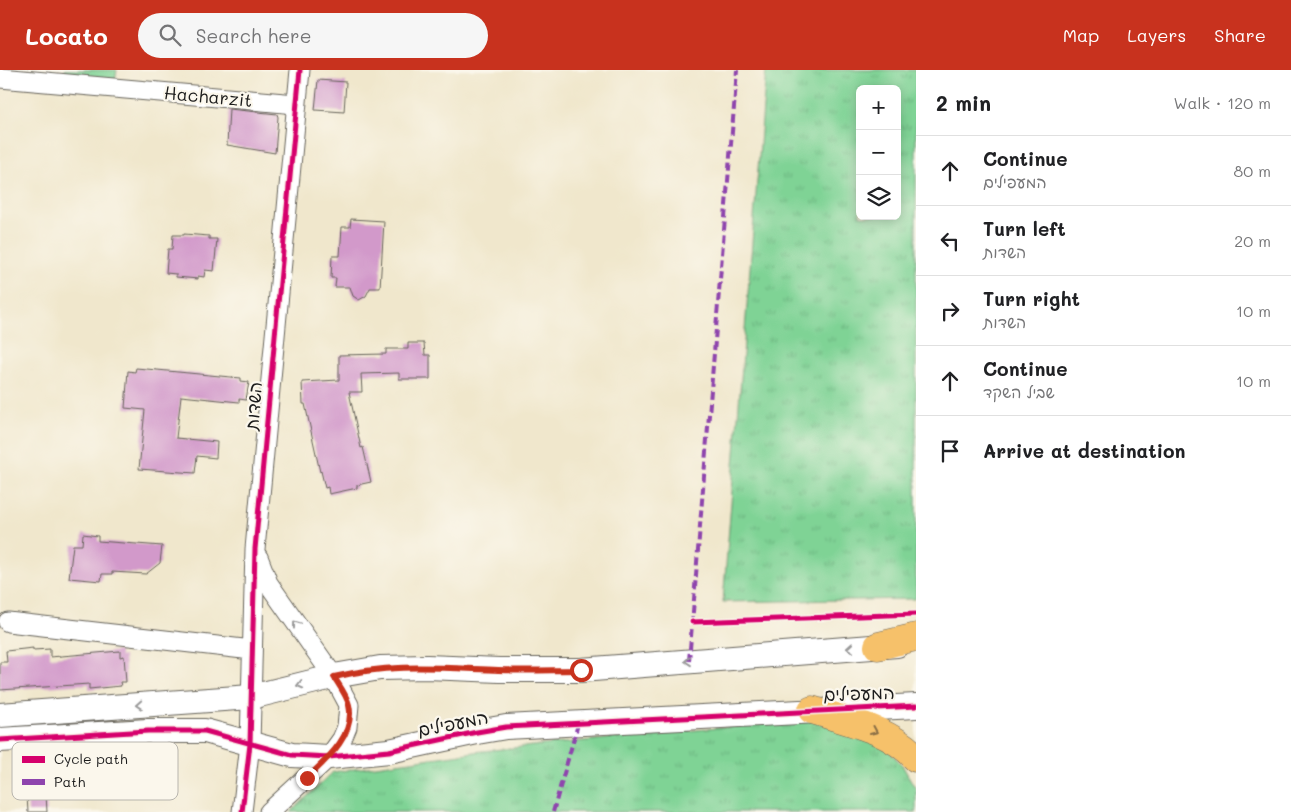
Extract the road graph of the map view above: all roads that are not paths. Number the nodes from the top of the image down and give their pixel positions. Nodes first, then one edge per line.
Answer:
1 (300, 70) edge
2 (0, 78) edge
3 (296, 104) junction
4 (255, 549) junction
5 (8, 622) dead end
6 (916, 637) edge
7 (916, 644) edge
8 (878, 646) junction
9 (252, 650) junction
10 (334, 677) junction
11 (251, 697) junction
12 (916, 706) edge
13 (812, 710) junction
14 (0, 714) edge
15 (0, 740) edge
16 (250, 744) junction
17 (329, 757) junction
18 (916, 758) edge
19 (242, 812) edge
20 (269, 812) edge

1 - 3 street, השדות
2 - 3 street, Hacharzit
3 - 4 street, השדות
4 - 9 street, השדות
10 -> 4 street, השדות
5 - 9 street
6 - 8 highway
7 - 8 street
8 -> 10 street
9 - 11 street, השדות
10 -> 11 street
10 - 17 street, השדות
11 -> 14 street
11 - 16 street, השדות
12 - 13 street, המעפילים
13 - 17 street, המעפילים
13 -> 18 highway
15 - 16 street, המעפילים
16 - 17 street, המעפילים
16 - 19 street, השדות
17 - 20 street, השדות

